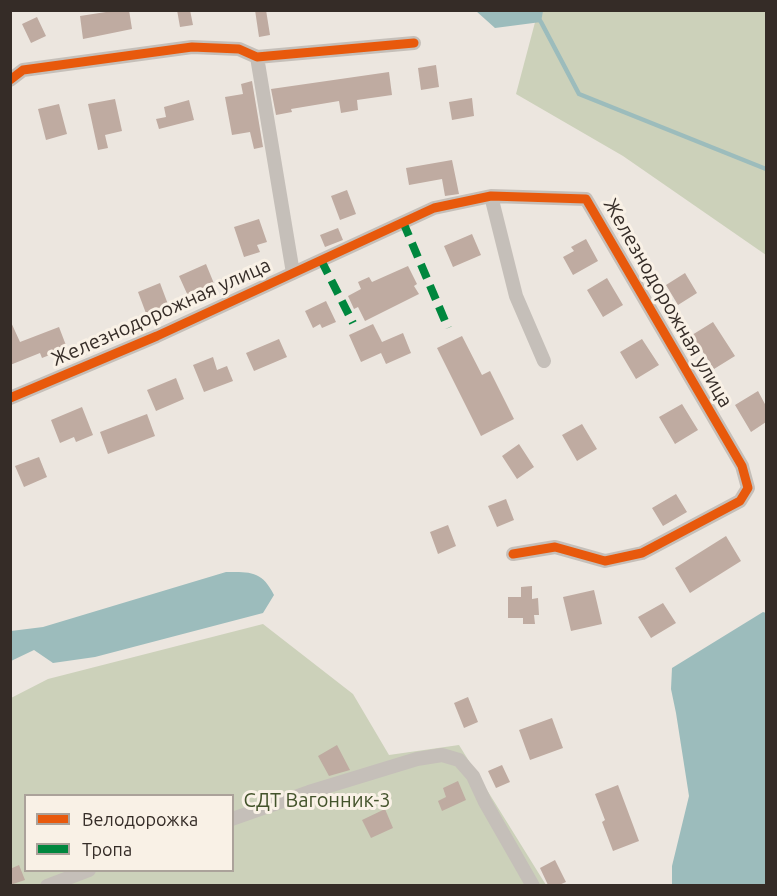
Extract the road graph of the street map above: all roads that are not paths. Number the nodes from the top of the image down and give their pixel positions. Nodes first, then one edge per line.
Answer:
1 (414, 43) dead end
2 (256, 57) junction
3 (10, 80) edge
4 (490, 196) junction
5 (293, 273) junction
6 (544, 361) dead end
7 (10, 398) edge
8 (513, 554) dead end
9 (234, 818) edge
10 (83, 872) edge
11 (47, 885) edge
12 (532, 885) edge

1 - 2 street
2 - 3 street
2 - 5 street
4 - 5 street, Железнодорожная улица
4 - 6 street
4 - 8 street, Железнодорожная улица
5 - 7 street, Железнодорожная улица
9 - 12 street
10 - 11 street

